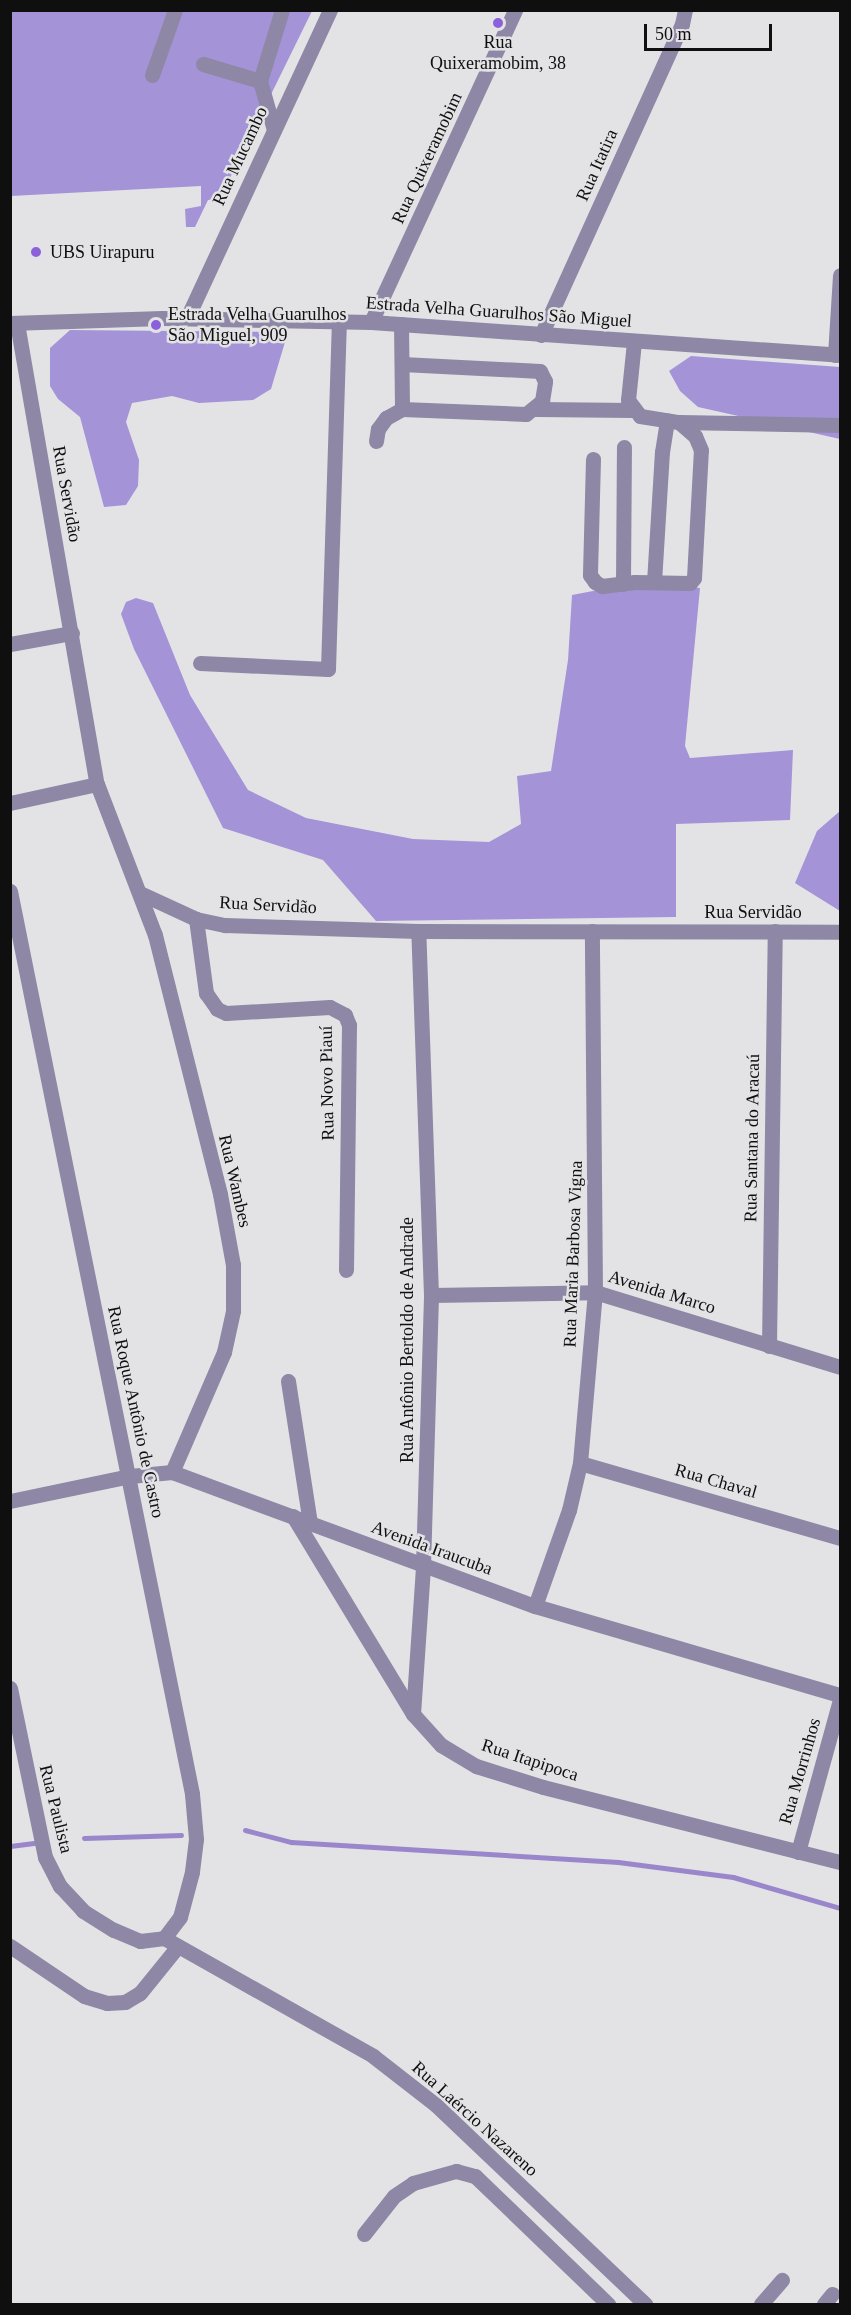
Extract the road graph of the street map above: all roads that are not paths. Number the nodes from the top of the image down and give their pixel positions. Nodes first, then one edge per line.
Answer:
1 (175, 10) edge
2 (330, 10) edge
3 (515, 10) edge
4 (685, 10) edge
5 (281, 11) edge
6 (203, 64) dead end
7 (152, 75) dead end
8 (260, 81) junction
9 (274, 130) junction
10 (840, 275) edge
11 (187, 318) junction
12 (339, 321) junction
13 (371, 322) junction
14 (14, 323) edge
15 (401, 324) junction
16 (542, 335) junction
17 (634, 342) junction
18 (838, 355) edge
19 (402, 364) junction
20 (402, 409) junction
21 (536, 410) junction
22 (632, 410) junction
23 (673, 421) junction
24 (840, 425) edge
25 (376, 441) dead end
26 (624, 447) dead end
27 (594, 459) dead end
28 (654, 582) junction
29 (622, 584) junction
30 (72, 633) junction
31 (10, 644) edge
32 (200, 663) dead end
33 (97, 784) junction
34 (10, 803) edge
35 (10, 891) edge
36 (142, 894) junction
37 (196, 919) junction
38 (418, 931) junction
39 (592, 931) junction
40 (775, 931) junction
41 (840, 932) edge
42 (346, 1270) dead end
43 (595, 1292) junction
44 (431, 1295) junction
45 (769, 1346) junction
46 (840, 1367) edge
47 (288, 1381) dead end
48 (580, 1463) junction
49 (172, 1472) junction
50 (130, 1476) junction
51 (10, 1501) edge
52 (293, 1516) junction
53 (309, 1523) junction
54 (840, 1538) edge
55 (423, 1566) junction
56 (535, 1606) junction
57 (10, 1688) edge
58 (840, 1695) edge
59 (840, 1700) edge
60 (413, 1714) junction
61 (798, 1852) junction
62 (840, 1862) edge
63 (171, 1942) junction
64 (10, 1946) edge
65 (364, 2234) dead end
66 (782, 2280) dead end
67 (608, 2304) edge
68 (645, 2304) edge
69 (760, 2304) edge

1 - 7 street
2 - 9 street, Rua Mucambo
3 - 13 street, Rua Quixeramobim
4 - 16 street, Rua Itatira
5 - 8 street
6 - 8 street
8 - 9 street
9 - 11 street, Rua Mucambo
10 - 18 street
11 - 12 street, Estrada Velha Guarulhos São Miguel
11 - 14 street, Estrada Velha Guarulhos São Miguel
12 - 13 street, Estrada Velha Guarulhos São Miguel
12 - 32 street
13 - 15 street, Estrada Velha Guarulhos São Miguel
14 - 30 street, Rua Servidão
15 - 16 street, Estrada Velha Guarulhos São Miguel
15 - 19 street
16 - 17 street, Estrada Velha Guarulhos São Miguel
17 - 18 street, Estrada Velha Guarulhos São Miguel
17 - 22 street
19 - 20 street
19 - 21 street
20 - 21 street
20 - 25 street
21 - 22 street
22 - 23 street
23 - 24 street
23 - 28 street
23 - 28 street
26 - 29 street
27 - 29 street
28 - 29 street
30 - 31 street
30 - 33 street, Rua Servidão
33 - 34 street
33 - 36 street, Rua Servidão
35 - 50 street, Rua Roque Antônio de Castro
36 - 37 street, Rua Servidão
36 - 49 street, Rua Wambes
37 - 38 street, Rua Servidão
37 - 42 street, Rua Novo Piauí
38 - 39 street, Rua Servidão
38 - 44 street, Rua Antônio Bertoldo de Andrade
39 - 40 street, Rua Servidão
39 - 43 street, Rua Maria Barbosa Vigna
40 - 41 street, Rua Servidão
40 - 45 street, Rua Santana do Aracaú
43 - 44 street, Avenida Marco
43 - 45 street, Avenida Marco
43 - 48 street, Rua Maria Barbosa Vigna
44 - 55 street, Rua Antônio Bertoldo de Andrade
45 - 46 street, Avenida Marco
47 - 53 street
48 - 54 street, Rua Chaval
48 - 56 street, Rua Maria Barbosa Vigna
49 - 50 street, Avenida Iraucuba
49 - 52 street, Avenida Iraucuba
50 - 51 street, Avenida Iraucuba
50 - 63 street, Rua Roque Antônio de Castro
52 - 53 street, Avenida Iraucuba
52 - 60 street, Rua Itapipoca
53 - 55 street, Avenida Iraucuba
55 - 56 street, Avenida Iraucuba
55 - 60 street, Rua Antônio Bertoldo de Andrade
56 - 58 street, Avenida Iraucuba
57 - 63 street, Rua Paulista
59 - 61 street, Rua Morrinhos
60 - 61 street, Rua Itapipoca
61 - 62 street, Rua Itapipoca
63 - 64 street, Rua Roque Antônio de Castro
63 - 68 street, Rua Laércio Nazareno
65 - 67 street
66 - 69 street

